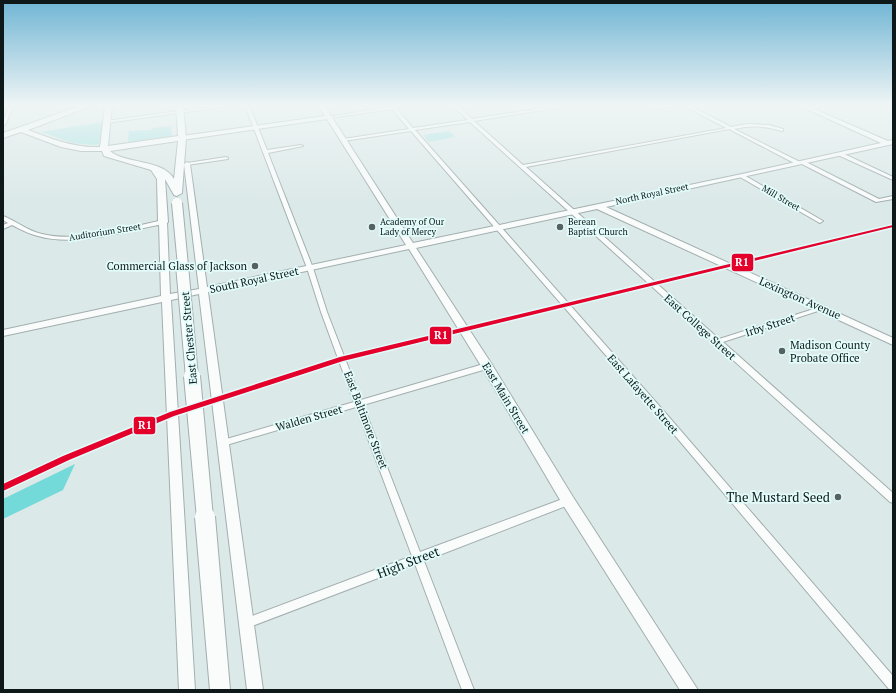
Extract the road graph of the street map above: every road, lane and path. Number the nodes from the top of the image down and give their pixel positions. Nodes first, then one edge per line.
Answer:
1 (42, 137) edge
2 (105, 137) edge
3 (182, 137) edge
4 (201, 137) edge
5 (259, 137) edge
6 (341, 137) edge
7 (359, 137) edge
8 (418, 137) edge
9 (491, 137) edge
10 (678, 137) edge
11 (748, 137) edge
12 (877, 137) edge
13 (343, 140) junction
14 (182, 141) junction
15 (891, 143) edge
16 (301, 146) dead end
17 (104, 148) junction
18 (265, 152) junction
19 (840, 154) junction
20 (226, 158) dead end
21 (800, 163) junction
22 (187, 164) junction
23 (523, 166) junction
24 (153, 167) junction
25 (742, 176) junction
26 (893, 179) edge
27 (893, 197) edge
28 (177, 198) junction
29 (597, 206) junction
30 (573, 212) junction
31 (3, 218) edge
32 (820, 221) dead end
33 (163, 222) junction
34 (12, 223) junction
35 (3, 227) edge
36 (498, 228) junction
37 (411, 246) junction
38 (310, 268) junction
39 (204, 290) junction
40 (166, 299) junction
41 (822, 308) junction
42 (3, 333) edge
43 (717, 342) junction
44 (893, 342) edge
45 (487, 366) junction
46 (359, 404) junction
47 (223, 443) junction
48 (893, 499) edge
49 (568, 501) junction
50 (418, 558) junction
51 (247, 623) junction
52 (893, 685) edge
53 (187, 690) edge
54 (220, 690) edge
55 (255, 690) edge
56 (468, 690) edge
57 (690, 690) edge

1 - 17 highway
2 - 17 highway
3 - 14 highway, East Chester Street
4 - 14 street
5 - 18 street, East Baltimore Street
6 - 13 street, East Main Street
7 - 13 street
8 - 36 street, East Lafayette Street
9 - 23 street, East College Street
10 - 23 street
11 - 21 street
12 - 15 street
13 - 37 street, East Main Street
14 - 17 highway
14 - 22 highway
14 - 28 highway, East Chester Street
15 - 19 street, North Royal Street
16 - 18 street
17 - 24 highway
18 - 38 street, East Baltimore Street
19 - 21 street, North Royal Street
19 - 26 street
20 - 22 street
21 - 25 street, North Royal Street
21 - 27 street
22 - 39 street
23 - 30 street, East College Street
24 - 28 highway
24 - 33 highway
25 - 29 street, North Royal Street
25 - 32 street, Mill Street
28 - 54 highway, East Chester Street, bridge
29 - 30 street, North Royal Street
29 - 41 street, Lexington Avenue
30 - 36 street, North Royal Street
30 - 43 street, East College Street
31 - 34 street, Auditorium Street
33 - 34 street, Auditorium Street
33 - 40 street
34 - 35 street
36 - 37 street, North Royal Street
36 - 52 street, East Lafayette Street
37 - 38 street, South Royal Street
37 - 45 street, East Main Street
38 - 39 street, South Royal Street
38 - 46 street, East Baltimore Street
39 - 40 street, South Royal Street
39 - 47 street
40 - 42 street, South Royal Street
40 - 53 street
41 - 43 street, Irby Street
41 - 44 street, Lexington Avenue
43 - 48 street, East College Street
45 - 46 street, Walden Street
45 - 49 street, East Main Street
46 - 47 street, Walden Street
46 - 50 street, East Baltimore Street
47 - 51 street
49 - 50 street, High Street
49 - 57 street, East Main Street
50 - 51 street, High Street
50 - 56 street, East Baltimore Street
51 - 55 street

